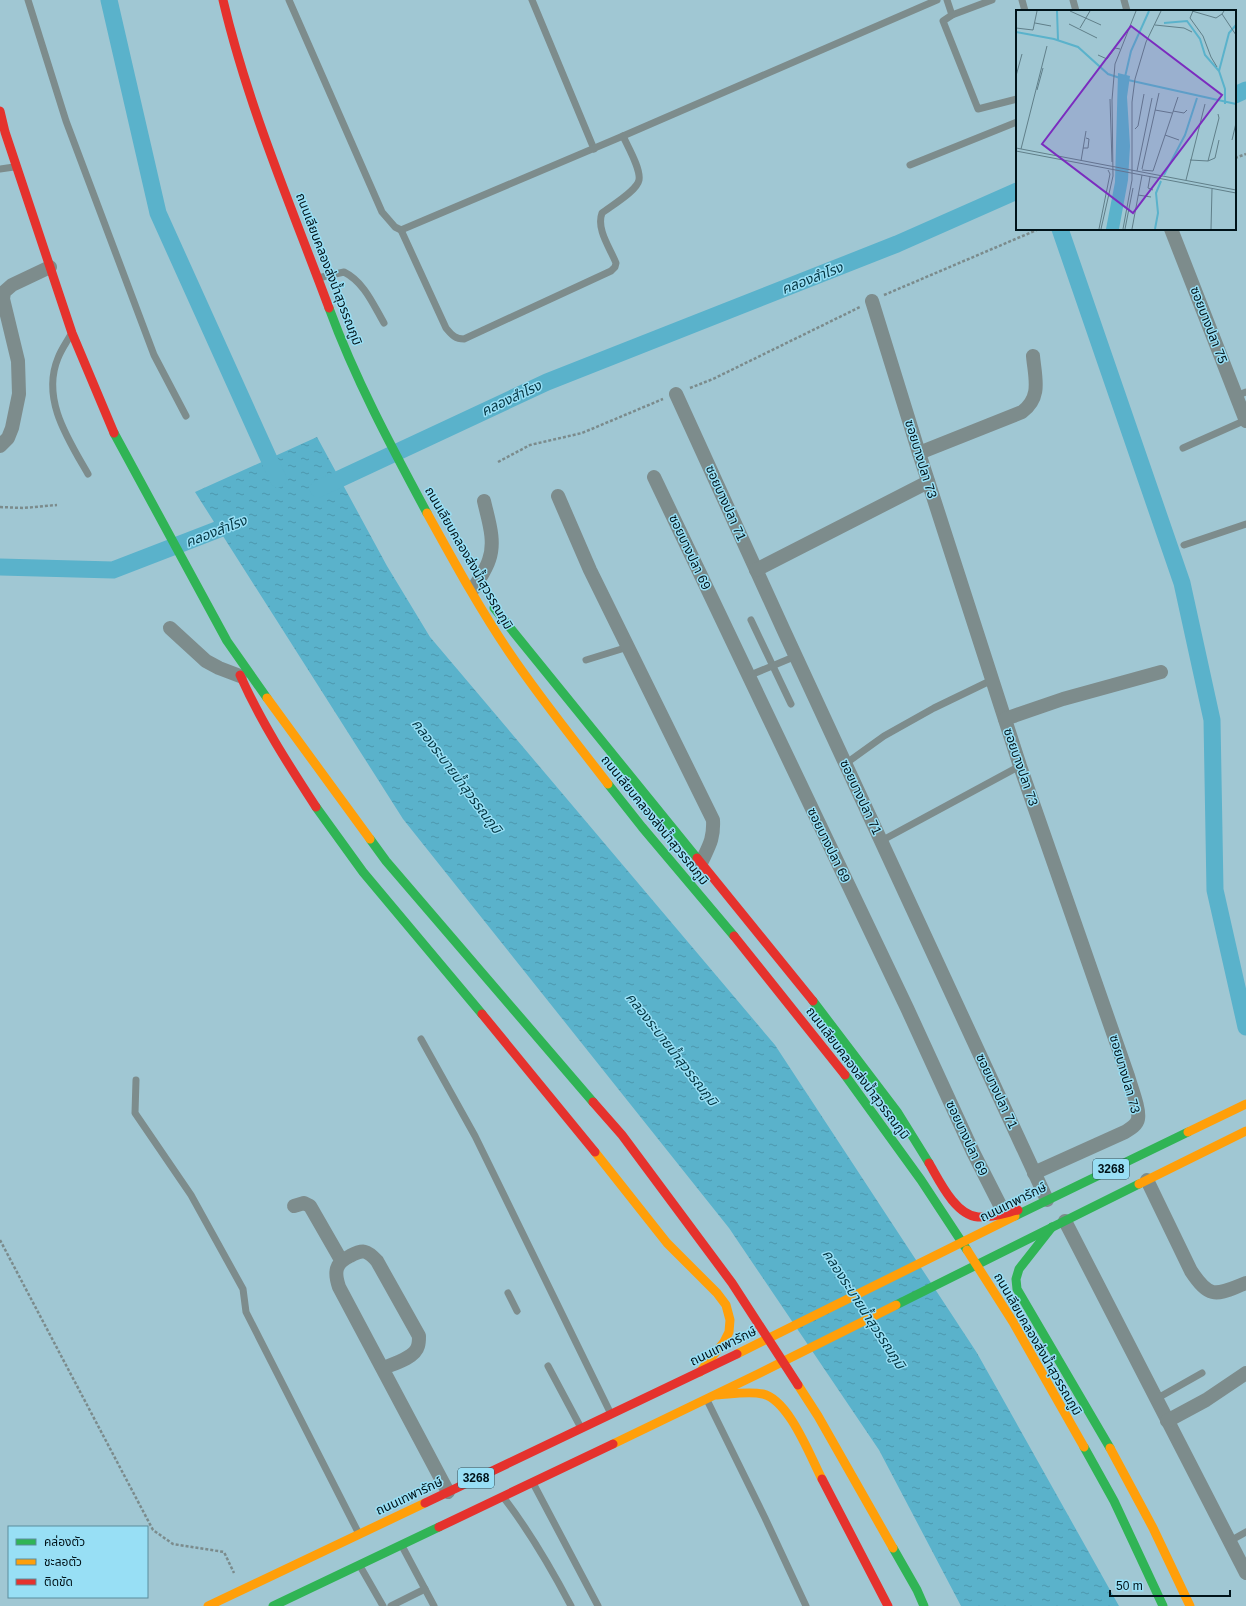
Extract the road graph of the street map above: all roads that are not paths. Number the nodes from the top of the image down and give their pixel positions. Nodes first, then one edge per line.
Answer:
1 (28, 0) edge
2 (224, 0) edge
3 (289, 0) edge
4 (532, 0) edge
5 (937, 0) edge
6 (948, 0) edge
7 (992, 0) edge
8 (1022, 0) edge
9 (1073, 0) edge
10 (1124, 0) edge
11 (1026, 10) edge
12 (1076, 10) edge
13 (1127, 10) edge
14 (952, 15) junction
15 (1016, 98) edge
16 (0, 111) edge
17 (1016, 122) edge
18 (623, 136) junction
19 (594, 149) junction
20 (910, 165) dead end
21 (16, 166) junction
22 (0, 169) edge
23 (401, 230) junction
24 (1171, 230) edge
25 (50, 267) junction
26 (318, 278) junction
27 (872, 301) road end
28 (384, 323) dead end
29 (72, 332) junction
30 (1033, 356) dead end
31 (676, 394) road end
32 (1241, 394) edge
33 (186, 416) dead end
34 (1246, 421) edge
35 (0, 446) edge
36 (1183, 448) dead end
37 (919, 453) junction
38 (88, 474) dead end
39 (654, 477) dead end
40 (928, 482) junction
41 (558, 496) dead end
42 (484, 501) dead end
43 (1246, 524) edge
44 (1184, 545) dead end
45 (756, 570) junction
46 (460, 574) junction
47 (474, 588) junction
48 (751, 620) dead end
49 (170, 628) dead end
50 (628, 648) junction
51 (233, 650) junction
52 (796, 656) junction
53 (586, 660) dead end
54 (773, 666) junction
55 (1161, 672) dead end
56 (240, 676) junction
57 (748, 676) junction
58 (992, 680) junction
59 (792, 704) dead end
60 (1005, 718) junction
61 (846, 764) junction
62 (1020, 766) junction
63 (881, 841) junction
64 (701, 863) junction
65 (421, 1039) dead end
66 (136, 1080) dead end
67 (1246, 1104) edge
68 (1246, 1131) edge
69 (1034, 1173) junction
70 (1147, 1180) junction
71 (1047, 1200) junction
72 (294, 1206) dead end
73 (1034, 1207) junction
74 (1004, 1213) junction
75 (1059, 1223) junction
76 (341, 1260) junction
77 (1246, 1283) edge
78 (508, 1293) dead end
79 (517, 1311) dead end
80 (548, 1366) dead end
81 (383, 1368) junction
82 (700, 1372) junction
83 (1202, 1373) dead end
84 (1246, 1373) edge
85 (709, 1396) junction
86 (1156, 1399) junction
87 (611, 1414) junction
88 (1167, 1421) junction
89 (581, 1428) junction
90 (532, 1482) junction
91 (448, 1492) junction
92 (502, 1496) junction
93 (1246, 1532) edge
94 (359, 1534) junction
95 (1230, 1541) junction
96 (401, 1545) junction
97 (359, 1565) junction
98 (1246, 1573) edge
99 (425, 1589) junction
100 (208, 1606) edge
101 (274, 1606) edge
102 (383, 1606) edge
103 (392, 1606) edge
104 (434, 1606) edge
105 (571, 1606) edge
106 (598, 1606) edge
107 (806, 1606) edge
108 (888, 1606) edge
109 (924, 1606) edge
110 (1163, 1606) edge
111 (1190, 1606) edge

1 - 33 lane
2 - 26 main road, ถนนเลียบคลองส่งน้ำสุวรรณภูมิ
3 - 23 lane
4 - 19 lane
5 - 18 lane
6 - 14 lane
7 - 14 lane
8 - 11 lane
9 - 12 lane
10 - 13 lane
14 - 15 lane
16 - 21 main road
17 - 20 lane
18 - 19 lane
18 - 23 lane
19 - 23 lane
21 - 22 lane
21 - 25 main road
24 - 32 street, ซอยบางปลา 75
25 - 29 main road
25 - 35 street
26 - 28 lane
26 - 46 main road, ถนนเลียบคลองส่งน้ำสุวรรณภูมิ
27 - 37 street, ซอยบางปลา 73
29 - 38 lane
29 - 51 main road
30 - 37 street
31 - 45 street, ซอยบางปลา 71
32 - 34 street, ซอยบางปลา 75
34 - 36 lane
37 - 40 street, ซอยบางปลา 73
39 - 57 street, ซอยบางปลา 69
40 - 45 street
40 - 58 street, ซอยบางปลา 73
41 - 50 street
42 - 47 street
43 - 44 lane
45 - 52 street, ซอยบางปลา 71
46 - 47 main road
46 - 110 main road, ถนนเลียบคลองส่งน้ำสุวรรณภูมิ
47 - 64 main road
48 - 54 lane
49 - 56 street
50 - 53 lane
50 - 64 street
51 - 56 main road
51 - 109 main road
52 - 54 lane
52 - 61 street, ซอยบางปลา 71
54 - 57 lane
54 - 59 lane
55 - 60 street
56 - 82 main road
57 - 74 street, ซอยบางปลา 69
58 - 60 street, ซอยบางปลา 73
58 - 61 lane
60 - 62 street, ซอยบางปลา 73
61 - 63 street, ซอยบางปลา 71
62 - 63 lane
62 - 69 street, ซอยบางปลา 73
63 - 69 street, ซอยบางปลา 71
64 - 74 main road
65 - 87 lane
66 - 94 lane
67 - 71 main road, ถนนเทพารักษ์ / 3268
68 - 70 main road, 3268
69 - 71 street, ซอยบางปลา 71
70 - 75 main road, 3268
70 - 77 street
71 - 73 main road, ถนนเทพารักษ์ / 3268
72 - 76 street
73 - 74 main road
73 - 82 main road, ถนนเทพารักษ์ / 3268
75 - 85 main road, 3268
75 - 86 street
75 - 111 main road
76 - 81 street
76 - 81 street
78 - 79 lane
80 - 89 lane
81 - 91 street
82 - 87 main road, ถนนเทพารักษ์ / 3268
83 - 86 lane
84 - 88 street
85 - 90 main road, 3268
85 - 107 lane
85 - 108 main road
86 - 88 street
87 - 89 main road, ถนนเทพารักษ์ / 3268
88 - 95 street
89 - 91 main road, ถนนเทพารักษ์ / 3268
90 - 92 main road, 3268
90 - 106 lane
91 - 94 main road, ถนนเทพารักษ์ / 3268
92 - 96 main road, 3268
92 - 105 lane
93 - 95 lane
94 - 100 main road, ถนนเทพารักษ์ / 3268
95 - 98 street
96 - 97 main road, 3268
96 - 99 lane
97 - 101 main road, 3268
97 - 102 lane
99 - 103 lane
99 - 104 lane

